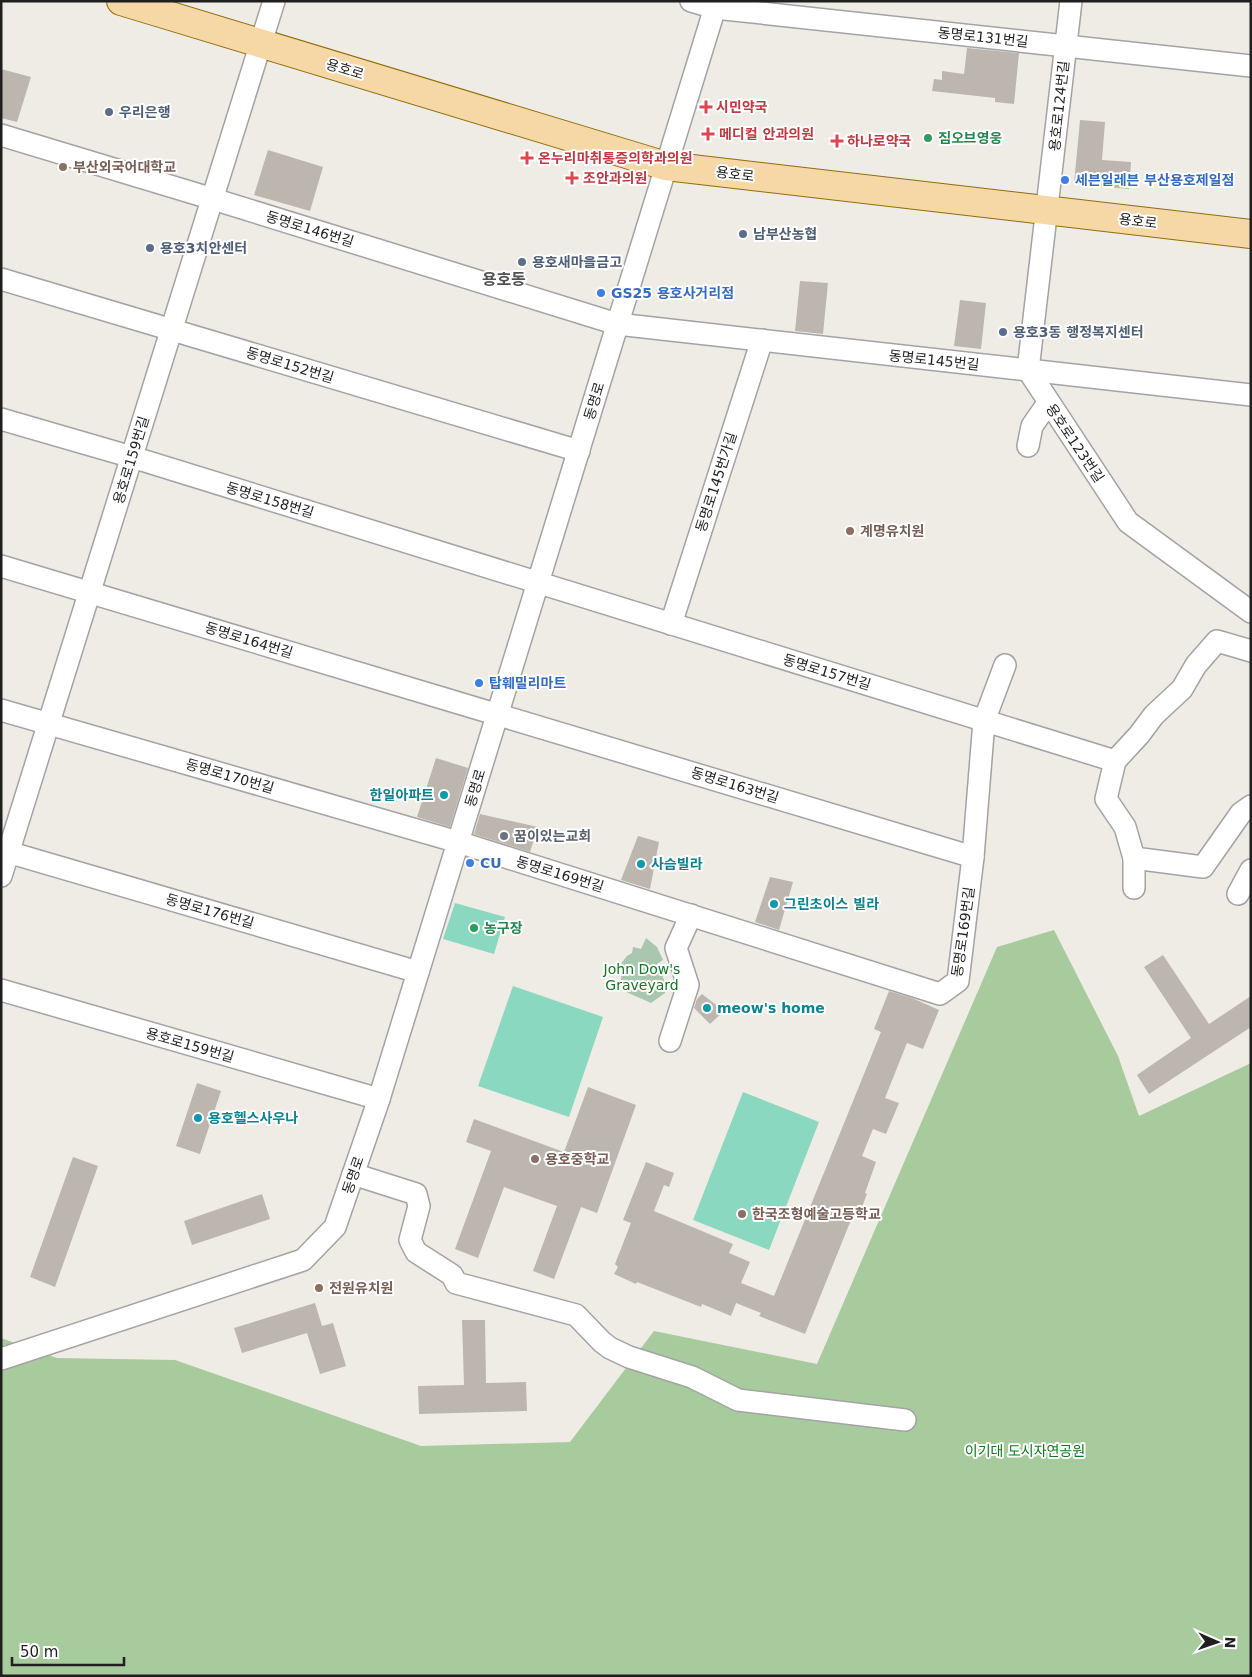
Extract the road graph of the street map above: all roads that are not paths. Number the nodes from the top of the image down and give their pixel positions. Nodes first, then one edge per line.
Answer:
1 (121, 1) edge
2 (274, 1) edge
3 (691, 1) edge
4 (1071, 1) edge
5 (716, 5) edge
6 (262, 44) junction
7 (1066, 46) junction
8 (1251, 66) edge
9 (1, 135) edge
10 (666, 166) junction
11 (213, 199) junction
12 (1048, 210) junction
13 (1251, 234) edge
14 (1, 279) edge
15 (618, 324) junction
16 (172, 330) junction
17 (762, 340) junction
18 (1028, 370) junction
19 (1251, 396) edge
20 (1048, 403) junction
21 (1, 419) edge
22 (1028, 446) dead end
23 (579, 451) junction
24 (132, 457) junction
25 (1, 566) edge
26 (538, 583) junction
27 (90, 592) junction
28 (1251, 612) edge
29 (671, 624) junction
30 (1251, 651) edge
31 (1005, 665) dead end
32 (1, 710) edge
33 (497, 714) junction
34 (984, 721) junction
35 (49, 724) junction
36 (1115, 762) junction
37 (1251, 806) edge
38 (458, 842) junction
39 (5, 851) edge
40 (973, 857) junction
41 (1134, 858) junction
42 (1251, 870) edge
43 (1, 876) edge
44 (1134, 888) dead end
45 (1238, 894) dead end
46 (691, 915) junction
47 (418, 972) junction
48 (1, 990) edge
49 (670, 1041) dead end
50 (379, 1099) junction
51 (353, 1174) junction
52 (1, 1359) edge
53 (905, 1420) dead end

1 - 6 main road, 용호로
2 - 6 street, 용호로159번길
3 - 5 street, 동명로131번길
4 - 7 street, 용호로124번길
5 - 7 street, 동명로131번길
5 - 10 street, 동명로
6 - 10 main road, 용호로
6 - 11 street, 용호로159번길
7 - 8 street, 동명로131번길
7 - 12 street, 용호로124번길
9 - 11 street, 동명로146번길
10 - 12 main road, 용호로
10 - 15 street, 동명로
11 - 15 street, 동명로146번길
11 - 16 street, 용호로159번길
12 - 13 main road, 용호로
12 - 18 street
14 - 16 street, 동명로152번길
15 - 17 street, 동명로145번길
15 - 23 street, 동명로
16 - 23 street, 동명로152번길
16 - 24 street, 용호로159번길
17 - 18 street, 동명로145번길
17 - 29 street, 동명로145번가길
18 - 19 street, 동명로145번길
18 - 20 street, 용호로123번길
20 - 22 street
20 - 28 street, 용호로123번길
21 - 24 street, 동명로158번길
23 - 26 street, 동명로
24 - 26 street, 동명로158번길
24 - 27 street, 용호로159번길
25 - 27 street, 동명로164번길
26 - 29 street, 동명로157번길
26 - 33 street, 동명로
27 - 33 street, 동명로164번길
27 - 35 street, 용호로159번길
29 - 34 street, 동명로157번길
30 - 36 street
31 - 34 street, 동명로169번길
32 - 35 street, 동명로170번길
33 - 38 street, 동명로
33 - 40 street, 동명로163번길
34 - 36 street, 동명로157번길
34 - 40 street, 동명로169번길
35 - 38 street, 동명로170번길
35 - 39 street, 용호로159번길
36 - 41 street
37 - 41 street
38 - 46 street, 동명로169번길
38 - 47 street, 동명로
39 - 43 street, 용호로159번길
39 - 47 street, 동명로176번길
40 - 46 street, 동명로169번길
41 - 44 street
42 - 45 street
46 - 49 street
47 - 50 street, 동명로
48 - 50 street, 용호로159번길
50 - 51 street, 동명로
51 - 52 street, 동명로
51 - 53 street

